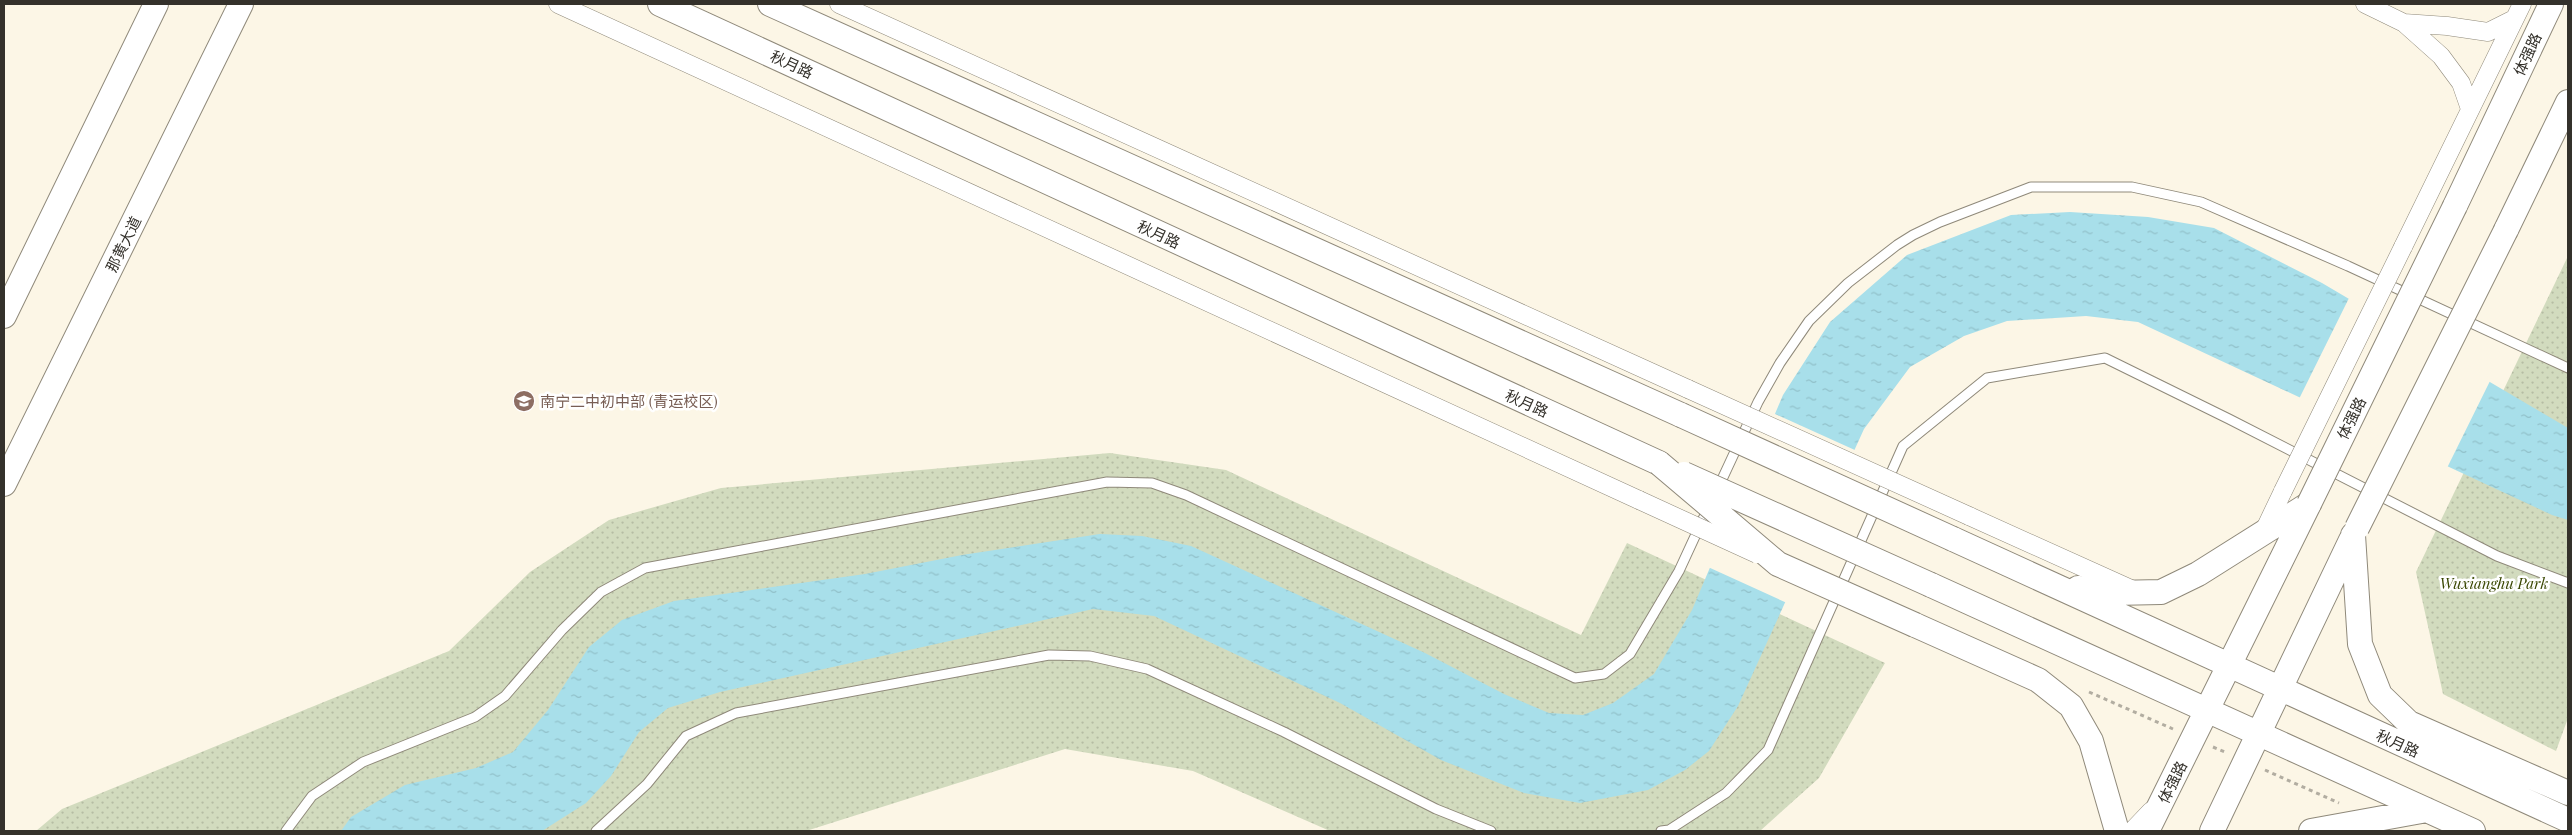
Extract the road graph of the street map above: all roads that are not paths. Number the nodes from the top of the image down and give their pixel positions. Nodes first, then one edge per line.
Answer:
1 (156, 4) edge
2 (241, 4) edge
3 (558, 4) edge
4 (660, 4) edge
5 (770, 4) edge
6 (839, 4) edge
7 (2365, 4) edge
8 (2551, 4) edge
9 (794, 11) edge
10 (2518, 11) edge
11 (2404, 23) junction
12 (2568, 102) edge
13 (2470, 109) junction
14 (4, 316) edge
15 (2568, 368) edge
16 (1659, 463) junction
17 (5, 478) edge
18 (2309, 504) junction
19 (2355, 532) junction
20 (2263, 533) junction
21 (1778, 564) junction
22 (2568, 583) edge
23 (2051, 584) junction
24 (2138, 593) junction
25 (2229, 665) junction
26 (2281, 690) junction
27 (2207, 710) junction
28 (2260, 734) junction
29 (2568, 793) edge
30 (2165, 796) junction
31 (2427, 810) junction
32 (2568, 820) edge
33 (286, 831) edge
34 (596, 831) edge
35 (1491, 831) edge
36 (1661, 831) edge
37 (2117, 831) edge
38 (2132, 831) edge
39 (2147, 831) edge
40 (2212, 831) edge
41 (2311, 831) edge
42 (2473, 831) edge

1 - 14 main road
2 - 17 main road, 那黄大道
3 - 21 street, bridge
4 - 16 main road, 秋月路
5 - 9 main road
6 - 24 street, bridge
7 - 11 street
8 - 18 main road, 体强路, bridge
9 - 23 main road, 秋月路, bridge
10 - 11 street
10 - 13 street
11 - 13 street
12 - 19 main road, bridge
13 - 20 street, bridge
15 - 33 lane
16 - 21 main road, bridge
16 - 27 main road, 秋月路, bridge
18 - 20 main road
18 - 25 main road, 体强路
19 - 26 main road
19 - 29 main road
20 - 24 main road
21 - 37 main road, bridge
22 - 36 lane
23 - 24 main road
23 - 25 main road, 秋月路
25 - 26 main road, 秋月路
25 - 27 main road, 体强路
26 - 28 main road
26 - 32 main road, 秋月路
27 - 28 main road
27 - 30 main road, 体强路
28 - 31 main road
28 - 40 main road
30 - 38 street
30 - 39 main road, 体强路
31 - 41 main road
31 - 42 main road
34 - 35 lane

